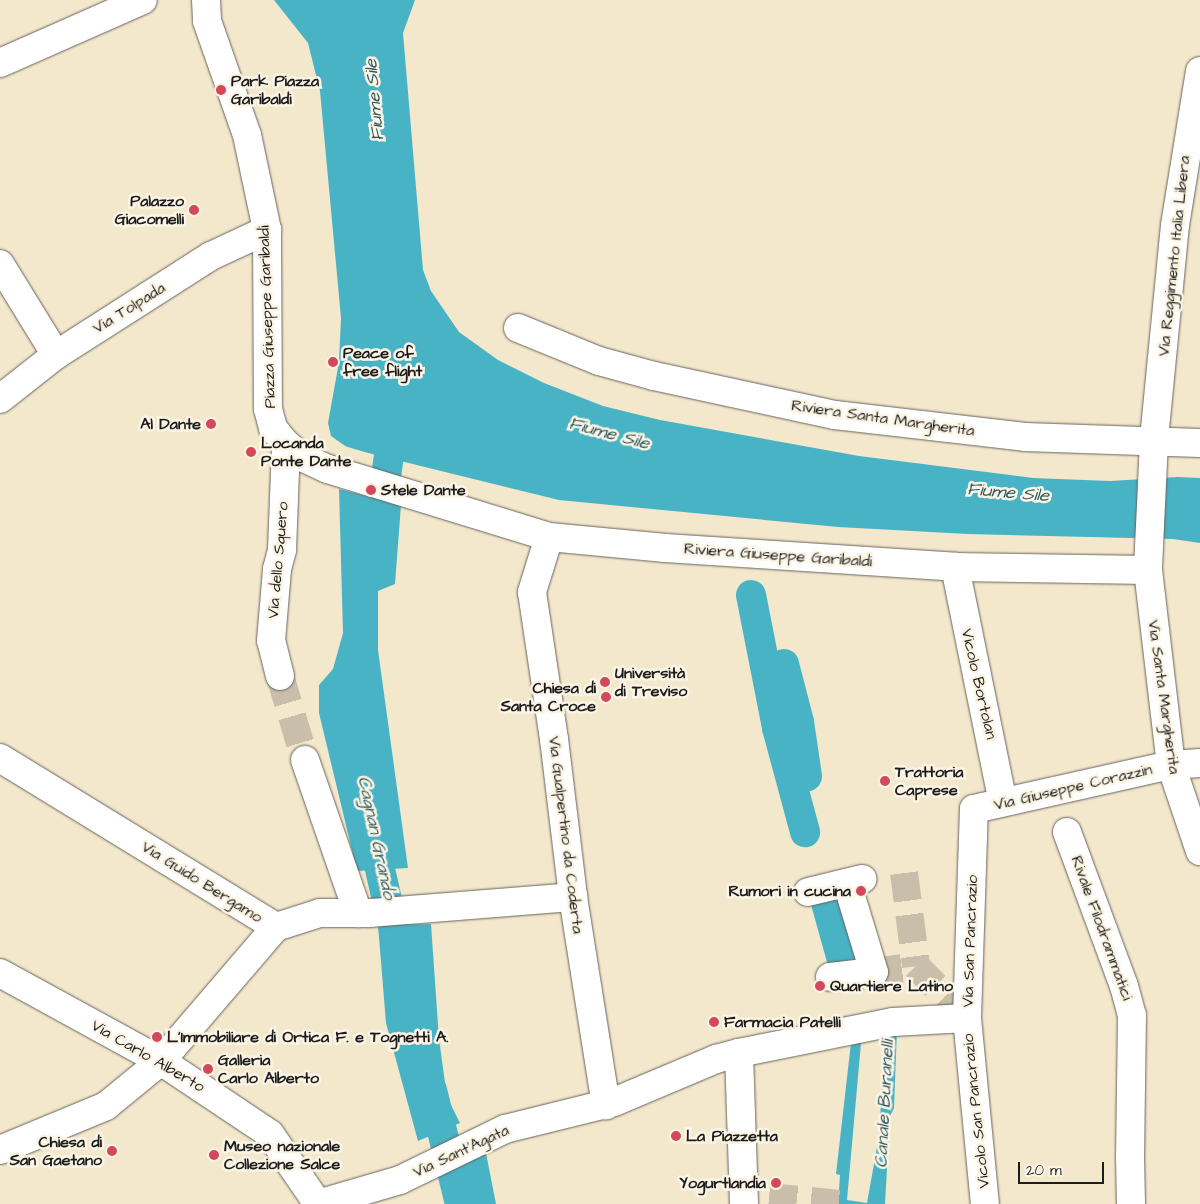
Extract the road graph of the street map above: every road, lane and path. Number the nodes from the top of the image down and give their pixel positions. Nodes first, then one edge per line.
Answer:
1 (142, 0) edge
2 (186, 0) edge
3 (206, 10) edge
4 (0, 63) edge
5 (1200, 71) edge
6 (267, 230) junction
7 (0, 264) edge
8 (518, 328) dead end
9 (56, 355) junction
10 (0, 399) edge
11 (1154, 441) junction
12 (1200, 443) edge
13 (306, 457) junction
14 (1153, 472) joint
15 (549, 537) junction
16 (1148, 558) junction
17 (955, 567) junction
18 (280, 676) tunnel mouth
19 (0, 758) edge
20 (305, 760) tunnel mouth
21 (1200, 763) edge
22 (1171, 765) junction
23 (1003, 802) junction
24 (974, 810) joint
25 (1067, 832) dead end
26 (1200, 850) edge
27 (808, 892) dead end
28 (573, 897) junction
29 (364, 913) junction
30 (276, 928) junction
31 (0, 973) edge
32 (830, 977) dead end
33 (967, 1018) junction
34 (752, 1050) junction
35 (160, 1061) junction
36 (606, 1105) junction
37 (0, 1150) edge
38 (1131, 1201) edge
39 (318, 1204) edge
40 (744, 1204) edge
41 (985, 1204) edge

1 - 4 street
2 - 3 street, Piazza Giuseppe Garibaldi
3 - 6 street, Piazza Giuseppe Garibaldi
5 - 11 street, Via Reggimento Italia Libera
6 - 9 street, Via Tolpada
6 - 13 street, Piazza Giuseppe Garibaldi
7 - 9 street
8 - 11 street, Riviera Santa Margherita
9 - 10 street, Via Tolpada
11 - 12 street, Riviera Santa Margherita
11 - 14 street, Via Reggimento Italia Libera
13 - 15 street, Riviera Giuseppe Garibaldi
13 - 18 street, Via dello Squero
14 - 16 street, Via Santa Margherita
15 - 17 street, Riviera Giuseppe Garibaldi
15 - 28 street, Via Gualpertino da Coderta
16 - 17 street, Riviera Giuseppe Garibaldi
16 - 22 street, Via Santa Margherita
17 - 23 street, Vicolo Bortolan
19 - 30 street, Via Guido Bergamo
20 - 29 street
21 - 22 street, Via Giuseppe Corazzin
22 - 23 street, Via Giuseppe Corazzin
22 - 26 street, Via Santa Margherita
23 - 24 street, Via Giuseppe Corazzin
24 - 33 street, Via San Pancrazio
25 - 38 street, Rivale Filodrammatici
27 - 32 street
28 - 29 street, Via Guido Bergamo
28 - 36 street, Via Gualpertino da Coderta
29 - 30 street, Via Guido Bergamo
30 - 35 street
31 - 35 street, Via Carlo Alberto
33 - 34 street, Via San Pancrazio
33 - 41 street, Vicolo San Pancrazio
34 - 36 street, Via San Pancrazio
34 - 40 street
35 - 37 street
35 - 39 street, Via Carlo Alberto
36 - 39 street, Via Sant'Agata

